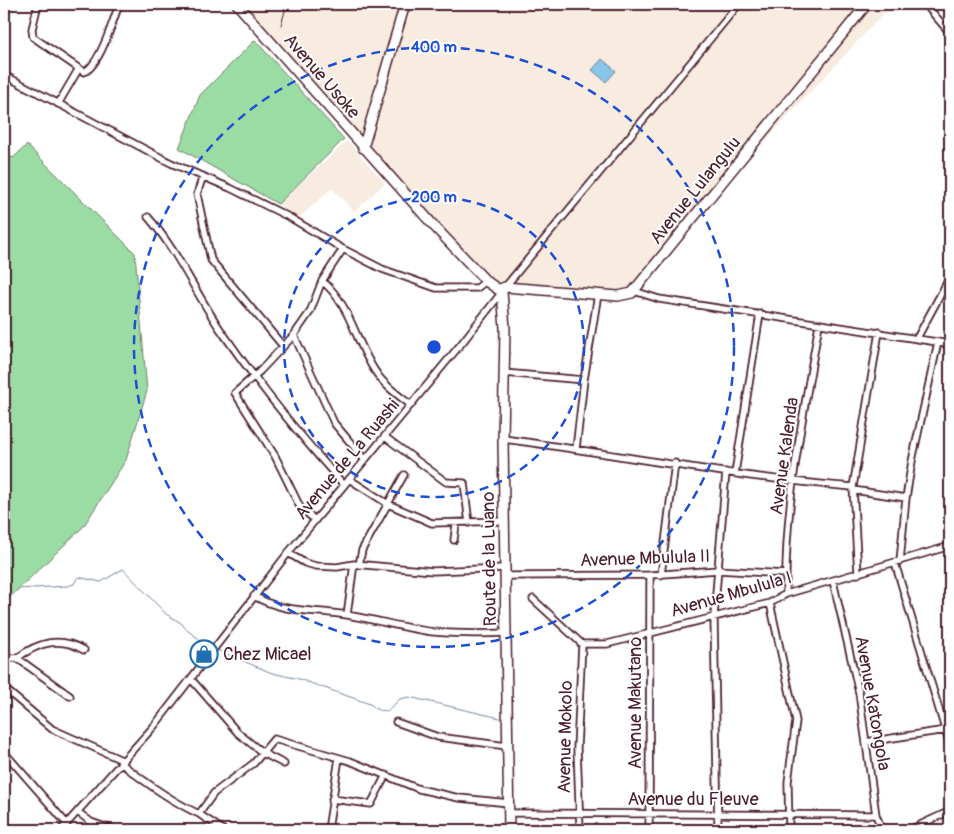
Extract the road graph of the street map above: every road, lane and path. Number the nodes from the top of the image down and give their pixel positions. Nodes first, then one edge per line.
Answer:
1 (38, 4) edge
2 (119, 4) edge
3 (237, 4) edge
4 (404, 4) edge
5 (739, 4) edge
6 (867, 4) edge
7 (925, 4) edge
8 (950, 32) edge
9 (78, 70) junction
10 (4, 75) edge
11 (58, 104) junction
12 (363, 148) junction
13 (202, 176) junction
14 (148, 216) dead end
15 (342, 250) junction
16 (950, 277) edge
17 (322, 281) junction
18 (486, 281) junction
19 (502, 289) junction
20 (634, 291) junction
21 (598, 294) junction
22 (760, 314) junction
23 (819, 324) junction
24 (879, 332) junction
25 (294, 335) junction
26 (917, 338) junction
27 (938, 342) junction
28 (950, 344) edge
29 (283, 346) junction
30 (504, 373) junction
31 (254, 376) junction
32 (584, 380) junction
33 (411, 405) junction
34 (385, 437) junction
35 (503, 439) junction
36 (576, 449) junction
37 (365, 460) junction
38 (675, 463) junction
39 (726, 472) junction
40 (735, 473) junction
41 (404, 475) dead end
42 (349, 479) junction
43 (793, 482) junction
44 (344, 485) junction
45 (853, 488) junction
46 (906, 498) junction
47 (388, 504) junction
48 (315, 520) junction
49 (504, 521) junction
50 (469, 523) junction
51 (456, 524) junction
52 (454, 540) dead end
53 (950, 546) edge
54 (288, 553) junction
55 (898, 562) junction
56 (356, 564) junction
57 (718, 570) junction
58 (505, 572) junction
59 (786, 574) junction
60 (858, 574) junction
61 (650, 575) junction
62 (661, 575) junction
63 (833, 581) junction
64 (786, 594) junction
65 (254, 596) junction
66 (533, 599) dead end
67 (770, 603) junction
68 (347, 616) junction
69 (714, 618) junction
70 (650, 632) junction
71 (507, 633) junction
72 (582, 644) junction
73 (84, 650) dead end
74 (18, 658) junction
75 (4, 664) edge
76 (191, 679) junction
77 (4, 688) edge
78 (70, 696) dead end
79 (396, 722) dead end
80 (946, 730) junction
81 (866, 742) junction
82 (508, 746) junction
83 (950, 746) edge
84 (4, 752) edge
85 (263, 752) junction
86 (339, 758) junction
87 (123, 763) junction
88 (284, 764) dead end
89 (386, 775) junction
90 (332, 799) junction
91 (509, 803) junction
92 (950, 811) edge
93 (79, 812) junction
94 (509, 813) junction
95 (199, 814) junction
96 (580, 814) junction
97 (788, 814) junction
98 (649, 815) junction
99 (718, 815) junction
100 (876, 815) junction
101 (67, 824) junction
102 (917, 829) edge
103 (61, 830) edge
104 (114, 830) edge
105 (224, 830) edge
106 (328, 830) edge
107 (509, 830) edge
108 (580, 830) edge
109 (649, 830) edge
110 (718, 830) edge
111 (789, 830) edge
112 (882, 830) edge
113 (909, 830) edge

1 - 9 street
2 - 9 street
3 - 12 street, Avenue Usoke
4 - 12 street
5 - 19 street, Avenue de La Ruashi
6 - 20 street, Avenue Lulangulu
7 - 8 street
9 - 11 street
10 - 11 street
11 - 13 street
12 - 18 street, Avenue Usoke
13 - 15 street
13 - 29 street
14 - 31 street
15 - 17 street
15 - 18 street
16 - 26 street
17 - 25 street
17 - 33 street
18 - 19 street, Avenue Usoke
19 - 21 street
19 - 30 street, Route de la Luano
19 - 33 street, Avenue de La Ruashi
20 - 21 street
20 - 22 street
21 - 32 street
22 - 23 street
22 - 40 street
23 - 24 street
23 - 43 street, Avenue Kalenda
24 - 26 street
24 - 45 street
25 - 29 street
25 - 37 street
26 - 27 street
27 - 28 street
27 - 46 street
29 - 31 street
30 - 32 street
30 - 35 street, Route de la Luano
31 - 44 street
31 - 48 street
32 - 36 street
33 - 34 street, Avenue de La Ruashi
34 - 37 street, Avenue de La Ruashi
34 - 50 street
35 - 36 street
35 - 49 street, Route de la Luano
36 - 38 street
37 - 42 street, Avenue de La Ruashi
38 - 39 street
38 - 62 street
39 - 40 street
39 - 57 street
40 - 43 street
41 - 47 street
42 - 44 street, Avenue de La Ruashi
42 - 47 street
43 - 45 street
43 - 59 street, Avenue Kalenda
44 - 48 street, Avenue de La Ruashi
45 - 46 street
45 - 60 street
46 - 55 street
47 - 51 street
47 - 56 street
48 - 54 street, Avenue de La Ruashi
49 - 50 street
49 - 58 street, Route de la Luano
50 - 51 street
51 - 52 street
53 - 55 street, Avenue Mbulula I
54 - 56 street, Avenue Mbulula II
54 - 65 street, Avenue de La Ruashi
55 - 60 street, Avenue Mbulula I
55 - 80 street
56 - 58 street, Avenue Mbulula II
56 - 68 street
57 - 59 street, Avenue Mbulula II
57 - 62 street, Avenue Mbulula II
57 - 69 street
58 - 61 street, Avenue Mbulula II
58 - 71 street, Route de la Luano
59 - 64 street, Avenue Kalenda
60 - 63 street, Avenue Mbulula I
61 - 62 street, Avenue Mbulula II
61 - 70 street, Avenue Makutano
63 - 64 street, Avenue Mbulula I
63 - 81 street, Avenue Katongola
64 - 67 street, Avenue Mbulula I
65 - 68 street
65 - 76 street, Avenue de La Ruashi
66 - 72 street
67 - 69 street, Avenue Mbulula I
67 - 97 street
68 - 71 street
69 - 70 street, Avenue Mbulula I
69 - 99 street
70 - 72 street, Avenue Mbulula I
70 - 98 street, Avenue Makutano
71 - 82 street, Route de la Luano
72 - 96 street, Avenue Mokolo
73 - 74 street
74 - 75 street
74 - 78 street
76 - 85 street
76 - 87 street, Avenue de La Ruashi
77 - 87 street
79 - 82 street
80 - 81 street
80 - 83 street
81 - 100 street, Avenue Katongola
82 - 91 street, Route de la Luano
84 - 101 street
85 - 86 street
85 - 88 street
85 - 95 street
86 - 89 street
86 - 90 street
87 - 93 street, Avenue de La Ruashi
87 - 95 street
89 - 90 street
89 - 91 street
90 - 106 street
91 - 94 street, Route de la Luano
92 - 102 street
93 - 101 street, Avenue de La Ruashi
93 - 104 street
94 - 96 street, Avenue du Fleuve
94 - 107 street, Route de la Luano
95 - 105 street
96 - 98 street, Avenue du Fleuve
96 - 108 street, Avenue Mokolo
97 - 99 street, Avenue du Fleuve
97 - 100 street, Avenue du Fleuve
97 - 111 street
98 - 99 street, Avenue du Fleuve
98 - 109 street, Avenue Makutano
99 - 110 street
100 - 112 street, Avenue Katongola
101 - 103 street, Avenue de La Ruashi
102 - 113 street

